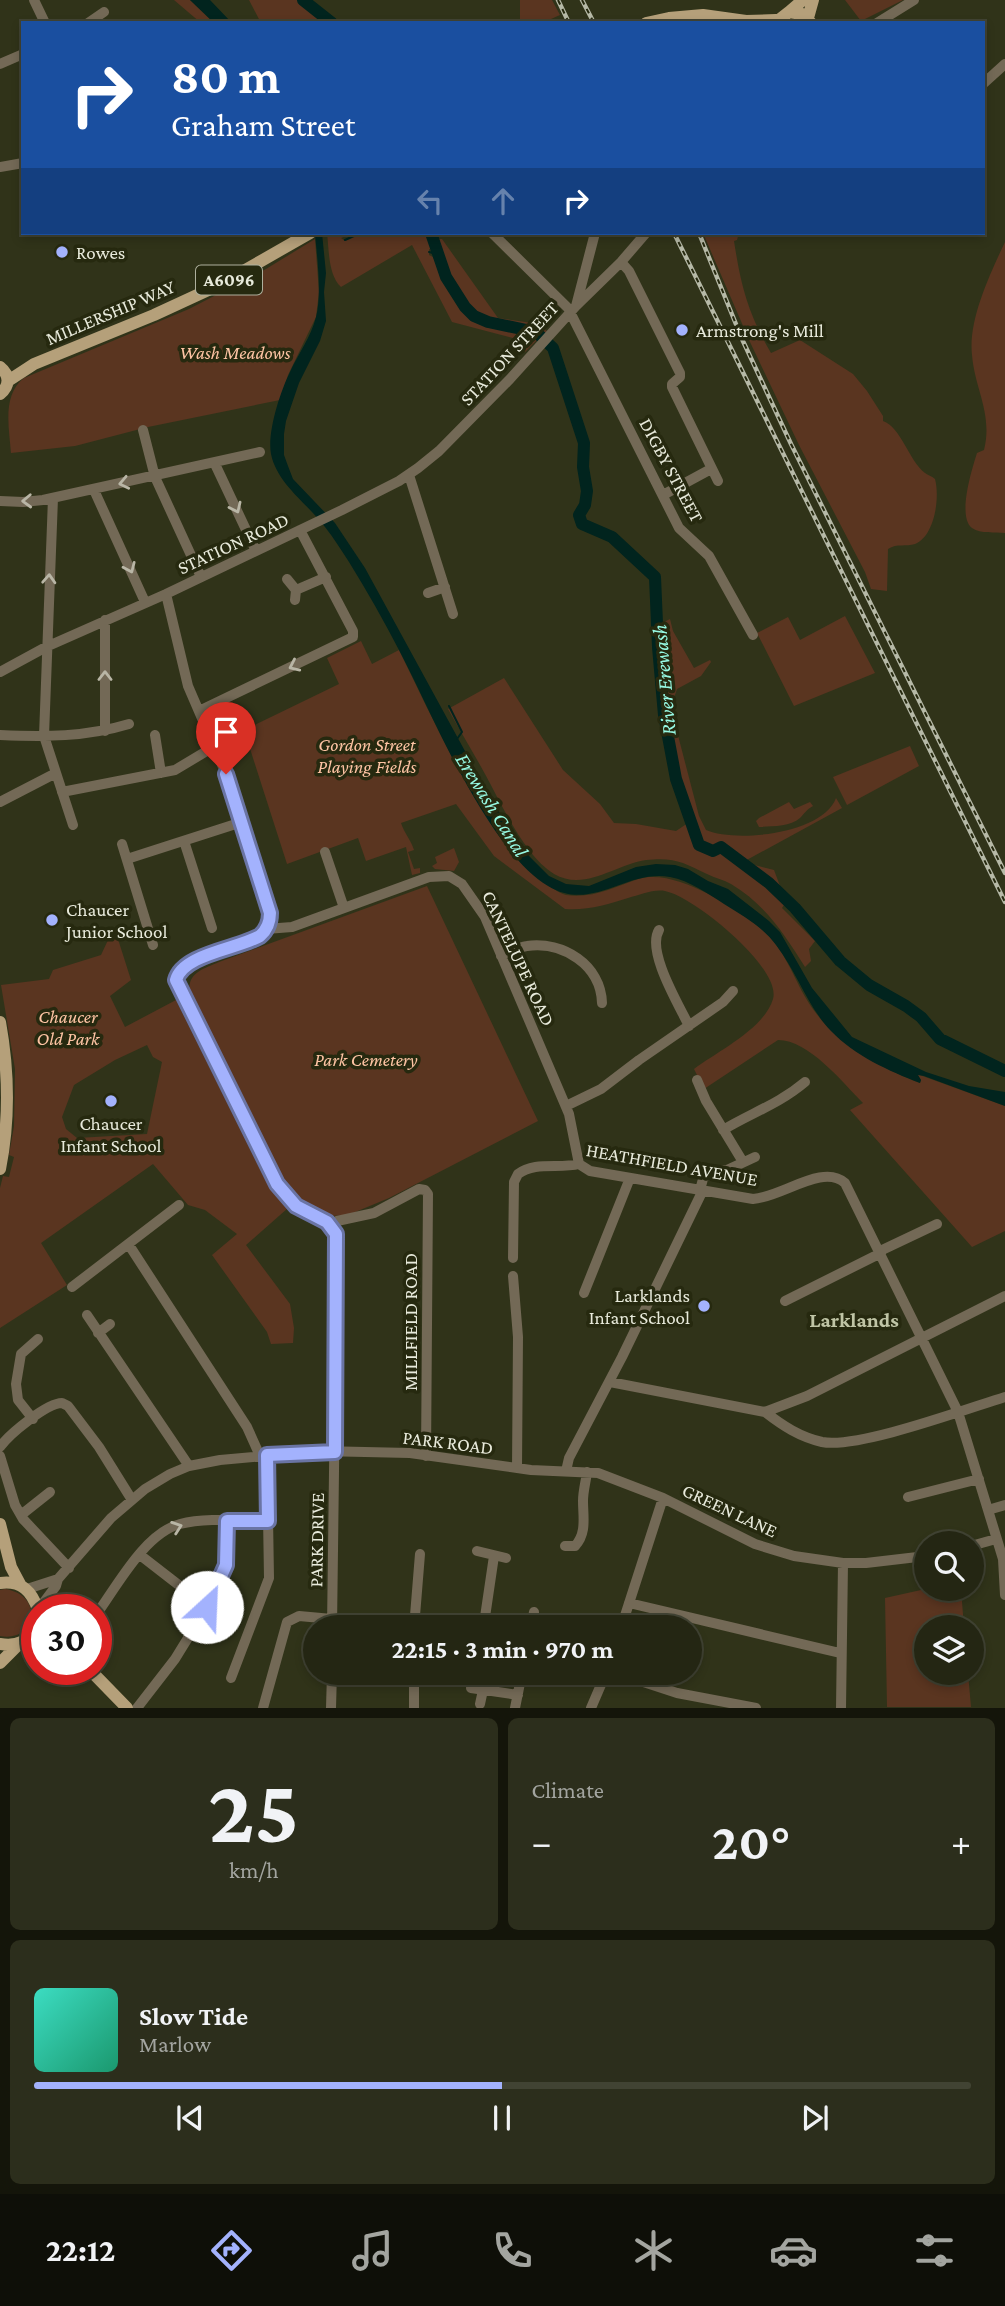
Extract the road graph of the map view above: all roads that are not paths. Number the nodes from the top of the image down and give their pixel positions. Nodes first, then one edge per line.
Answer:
1 (34, 0) edge
2 (803, 0) edge
3 (813, 0) edge
4 (914, 0) edge
5 (104, 12) dead end
6 (789, 12) junction
7 (44, 21) edge
8 (91, 21) edge
9 (655, 21) edge
10 (742, 21) edge
11 (776, 21) edge
12 (810, 21) edge
13 (880, 21) edge
14 (21, 55) edge
15 (0, 64) edge
16 (1005, 64) edge
17 (985, 82) edge
18 (21, 163) edge
19 (0, 167) edge
20 (494, 235) edge
21 (594, 235) edge
22 (644, 235) edge
23 (306, 236) edge
24 (621, 262) junction
25 (574, 309) junction
26 (34, 364) junction
27 (1, 367) edge
28 (8, 381) junction
29 (0, 394) edge
30 (466, 423) joint
31 (143, 430) dead end
32 (260, 452) dead end
33 (215, 464) junction
34 (711, 469) junction
35 (409, 475) junction
36 (155, 477) junction
37 (718, 481) dead end
38 (94, 490) junction
39 (663, 495) junction
40 (53, 498) junction
41 (0, 501) edge
42 (300, 530) junction
43 (257, 551) junction
44 (201, 577) junction
45 (326, 577) junction
46 (287, 579) dead end
47 (445, 587) junction
48 (428, 593) dead end
49 (166, 594) junction
50 (145, 602) junction
51 (453, 614) dead end
52 (105, 620) junction
53 (753, 635) dead end
54 (46, 647) junction
55 (0, 672) edge
56 (199, 711) junction
57 (129, 724) dead end
58 (106, 731) junction
59 (0, 735) edge
60 (155, 736) dead end
61 (44, 737) junction
62 (215, 746) junction
63 (56, 773) junction
64 (160, 773) junction
65 (62, 792) junction
66 (0, 802) edge
67 (242, 822) junction
68 (73, 825) dead end
69 (184, 841) junction
70 (122, 844) dead end
71 (325, 852) dead end
72 (127, 859) junction
73 (344, 908) junction
74 (212, 928) dead end
75 (266, 929) junction
76 (659, 930) dead end
77 (153, 945) dead end
78 (501, 956) junction
79 (733, 991) dead end
80 (601, 1003) dead end
81 (0, 1022) edge
82 (689, 1026) junction
83 (697, 1080) dead end
84 (805, 1082) dead end
85 (702, 1095) junction
86 (689, 1100) dead end
87 (566, 1106) junction
88 (723, 1130) junction
89 (755, 1157) dead end
90 (743, 1162) junction
91 (579, 1164) junction
92 (0, 1169) edge
93 (630, 1178) junction
94 (702, 1190) junction
95 (179, 1205) dead end
96 (937, 1224) dead end
97 (331, 1226) junction
98 (129, 1245) junction
99 (881, 1252) junction
100 (513, 1258) dead end
101 (79, 1285) dead end
102 (527, 1286) dead end
103 (584, 1293) dead end
104 (1005, 1296) edge
105 (785, 1301) dead end
106 (87, 1315) dead end
107 (110, 1324) dead end
108 (98, 1333) junction
109 (923, 1337) junction
110 (38, 1339) dead end
111 (21, 1354) junction
112 (8, 1357) dead end
113 (610, 1382) junction
114 (1005, 1397) edge
115 (765, 1412) junction
116 (958, 1412) junction
117 (33, 1419) junction
118 (0, 1447) edge
119 (335, 1452) junction
120 (263, 1455) junction
121 (426, 1455) junction
122 (0, 1456) edge
123 (189, 1466) junction
124 (517, 1468) junction
125 (566, 1471) junction
126 (587, 1472) junction
127 (979, 1479) junction
128 (50, 1492) dead end
129 (913, 1493) dead end
130 (663, 1498) junction
131 (132, 1500) junction
132 (1005, 1505) edge
133 (988, 1510) junction
134 (21, 1515) junction
135 (227, 1521) junction
136 (268, 1521) junction
137 (0, 1524) edge
138 (996, 1539) junction
139 (984, 1542) edge
140 (565, 1546) dead end
141 (477, 1551) dead end
142 (420, 1554) dead end
143 (140, 1555) junction
144 (914, 1557) edge
145 (843, 1563) junction
146 (69, 1568) junction
147 (58, 1579) junction
148 (0, 1583) edge
149 (24, 1586) junction
150 (31, 1594) edge
151 (50, 1594) edge
152 (111, 1594) edge
153 (1005, 1595) edge
154 (629, 1603) junction
155 (207, 1607) junction
156 (534, 1612) dead end
157 (332, 1615) edge
158 (415, 1615) edge
159 (486, 1615) edge
160 (533, 1615) edge
161 (625, 1615) edge
162 (303, 1617) edge
163 (21, 1641) edge
164 (0, 1644) edge
165 (21, 1644) edge
166 (840, 1653) junction
167 (0, 1663) edge
168 (231, 1678) dead end
169 (105, 1685) edge
170 (332, 1685) edge
171 (414, 1685) edge
172 (520, 1685) edge
173 (601, 1685) edge
174 (653, 1685) edge
175 (518, 1695) junction
176 (701, 1703) edge
177 (480, 1704) dead end
178 (127, 1707) edge
179 (138, 1707) edge
180 (263, 1707) edge
181 (331, 1707) edge
182 (414, 1707) edge
183 (516, 1707) edge
184 (591, 1707) edge
185 (756, 1707) edge
186 (841, 1707) edge

1 - 7 street
2 - 6 main road
3 - 12 main road
4 - 13 street
5 - 8 street
6 - 11 main road
6 - 12 main road
9 - 10 main road
14 - 15 street
16 - 17 street
18 - 19 street
20 - 25 street, DIGBY STREET
21 - 25 street, STATION STREET
22 - 24 street, STATION STREET
23 - 26 main road, MILLERSHIP WAY / A6096
24 - 25 street, STATION STREET
24 - 34 street
25 - 30 street, STATION STREET
25 - 39 street, DIGBY STREET
26 - 27 main road, MILLERSHIP WAY / A6096
26 - 28 main road, MILLERSHIP WAY / A6096
27 - 28 main road, A6096
28 - 29 main road, A6096
30 - 35 street, STATION ROAD
31 - 36 street
32 - 33 street
33 - 36 street
33 -> 43 street
34 - 37 street
34 - 39 street
35 - 42 street, STATION ROAD
35 - 47 street
36 -> 38 street
36 - 44 street
38 - 40 street
38 -> 50 street
39 - 53 street, DIGBY STREET
40 -> 41 street
54 -> 40 street
42 - 43 street, STATION ROAD
42 - 45 street
43 - 44 street, STATION ROAD
44 - 49 street, STATION ROAD
45 - 46 street
45 -> 56 street
47 - 48 street
47 - 51 street
49 - 50 street, STATION ROAD
49 - 56 street
50 - 52 street, STATION ROAD
52 - 54 street, STATION ROAD
58 -> 52 street
54 - 55 street, STATION ROAD
54 - 61 street
56 - 62 street
57 - 58 street
58 - 61 street
59 - 61 street
60 - 64 street
61 - 63 street
62 - 64 street
62 - 67 street
63 - 65 street
63 - 66 street
64 - 65 street
65 - 68 street
67 - 69 street
67 - 75 street
69 - 72 street
69 - 74 street
70 - 72 street
71 - 73 street
72 - 77 street
73 - 75 street, CANTELUPE ROAD
73 - 78 street, CANTELUPE ROAD
75 - 97 street, CANTELUPE ROAD
76 - 82 street
78 - 80 street
78 - 87 street, CANTELUPE ROAD
79 - 82 street
81 - 92 main road
82 - 87 street
83 - 85 street
84 - 88 street
85 - 86 street
85 - 88 street
87 - 91 street, CANTELUPE ROAD
88 - 90 street
89 - 90 street
90 - 94 street
91 - 93 street, HEATHFIELD AVENUE
91 - 100 street, HEATHFIELD AVENUE
93 - 94 street, HEATHFIELD AVENUE
93 - 103 street
94 - 99 street, HEATHFIELD AVENUE
94 - 113 street
95 - 98 street
96 - 99 street
97 - 119 street, PARK DRIVE
97 - 121 street, MILLFIELD ROAD
98 - 101 street
98 - 120 street
99 - 105 street
99 - 109 street, HEATHFIELD AVENUE
102 - 124 street
104 - 109 street
106 - 108 street
107 - 108 street
108 - 123 street
109 - 115 street
109 - 116 street, HEATHFIELD AVENUE
110 - 111 street
111 - 112 street
111 - 117 street
113 - 115 street
113 - 125 street
114 - 116 street
115 - 116 street
116 - 127 street, HEATHFIELD AVENUE
117 - 118 street
117 - 131 street
119 - 120 street, PARK ROAD
119 - 121 street, PARK ROAD
119 - 157 street, PARK DRIVE
120 - 123 street, PARK ROAD
120 - 136 street
121 - 124 street, PARK ROAD
122 - 134 street
123 - 131 street, PARK ROAD
124 - 125 street, PARK ROAD
125 - 126 street, GREEN LANE
126 - 130 street, GREEN LANE
126 - 140 street
127 - 129 street
127 - 133 street, HEATHFIELD AVENUE
128 - 134 street
130 - 145 street, GREEN LANE
130 - 154 street
131 - 146 street, PARK ROAD
132 - 133 street
133 - 138 street, HEATHFIELD AVENUE
134 - 146 street
135 - 136 street
143 -> 135 street
135 - 155 street
136 - 168 street
137 - 149 main road
138 - 139 street
138 - 153 street, HEATHFIELD AVENUE
141 - 159 street
142 - 158 street
143 - 152 street
143 - 155 street
144 - 145 street, GREEN LANE
145 - 166 street
146 - 147 street, PARK ROAD
147 - 149 street
147 - 151 street
148 - 149 main road
149 - 150 main road
154 - 161 street
154 - 166 street
155 - 179 street
156 - 160 street
162 - 180 street
163 - 164 main road
165 - 167 main road
166 - 186 street
169 - 178 main road
170 - 181 street
171 - 182 street
172 - 175 street
173 - 184 street
174 - 176 street
175 - 177 street
175 - 183 street
176 - 185 street

